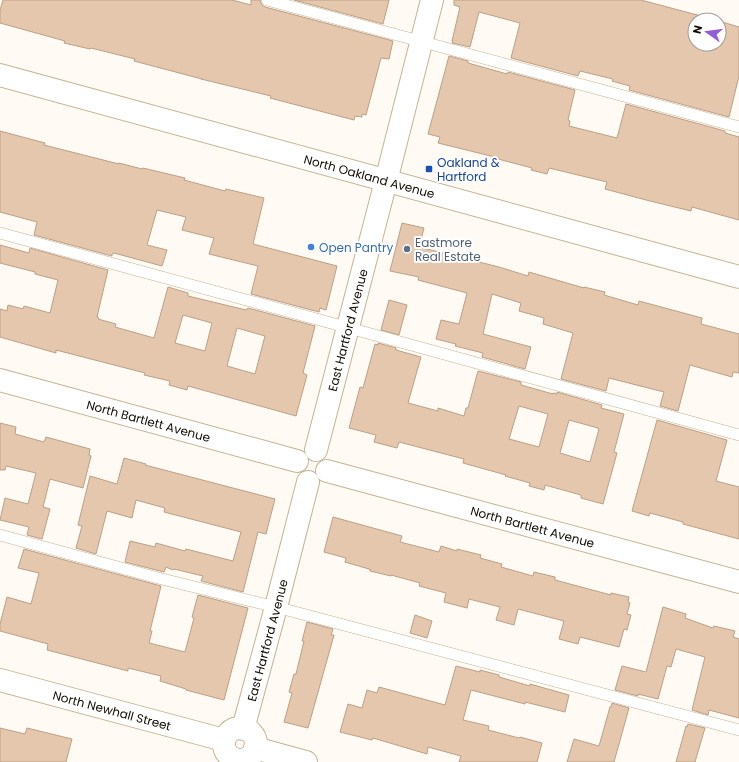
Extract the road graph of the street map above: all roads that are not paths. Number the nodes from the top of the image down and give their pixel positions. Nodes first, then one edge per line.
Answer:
1 (267, 0) edge
2 (432, 0) edge
3 (422, 42) junction
4 (0, 75) edge
5 (739, 127) edge
6 (386, 181) junction
7 (0, 233) edge
8 (739, 277) edge
9 (348, 327) junction
10 (0, 380) edge
11 (739, 435) edge
12 (316, 450) junction
13 (296, 461) junction
14 (327, 471) junction
15 (308, 482) junction
16 (0, 535) edge
17 (739, 582) edge
18 (276, 607) junction
19 (0, 680) edge
20 (244, 729) junction
21 (739, 730) edge
22 (224, 740) junction
23 (255, 748) junction
24 (236, 761) edge
25 (306, 762) edge

1 - 3 lane
2 - 3 street, East Hartford Avenue
3 - 5 lane
3 - 6 street, East Hartford Avenue
4 - 6 street, North Oakland Avenue
6 - 8 street, North Oakland Avenue
6 - 9 street, East Hartford Avenue
7 - 9 lane
9 - 11 lane
9 - 12 street, East Hartford Avenue
10 - 13 street, North Bartlett Avenue
12 - 13 street
12 - 14 street
13 - 15 street
14 - 15 street
14 - 17 street, North Bartlett Avenue
15 - 18 street, East Hartford Avenue
16 - 18 lane
18 - 20 street, East Hartford Avenue
18 - 21 lane
19 - 22 street, North Newhall Street
20 - 22 street
20 - 23 street
22 - 24 street
23 - 24 street
23 - 25 street

